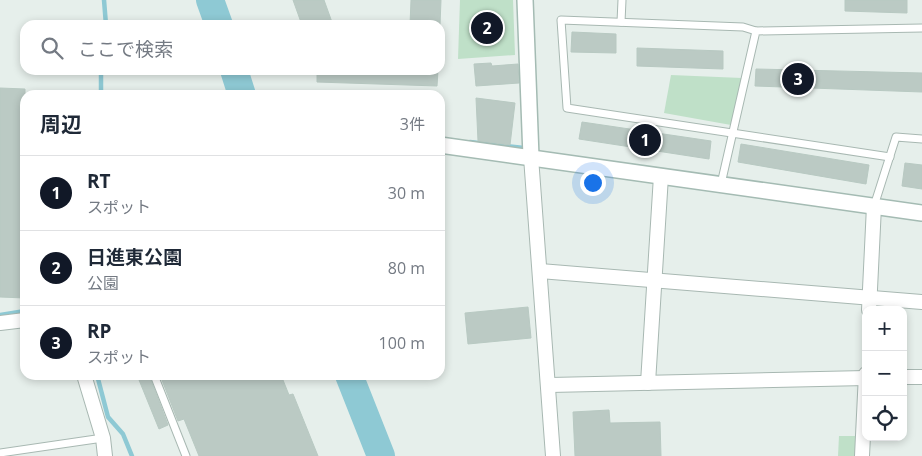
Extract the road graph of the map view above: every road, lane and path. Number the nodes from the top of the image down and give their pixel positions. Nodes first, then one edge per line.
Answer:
1 (525, 0) edge
2 (622, 0) edge
3 (622, 22) junction
4 (922, 28) edge
5 (756, 31) junction
6 (732, 133) junction
7 (922, 139) edge
8 (445, 146) edge
9 (531, 157) junction
10 (890, 157) junction
11 (661, 176) junction
12 (721, 184) junction
13 (874, 206) junction
14 (922, 213) edge
15 (540, 271) junction
16 (656, 281) junction
17 (922, 302) edge
18 (869, 304) edge
19 (20, 321) edge
20 (0, 323) edge
21 (862, 377) edge
22 (907, 377) edge
23 (922, 377) edge
24 (86, 380) edge
25 (156, 380) edge
26 (648, 383) junction
27 (550, 385) junction
28 (865, 396) edge
29 (103, 438) junction
30 (0, 453) edge
31 (105, 456) edge
32 (186, 456) edge
33 (554, 456) edge
34 (862, 456) edge

1 - 9 street
2 - 3 lane
3 - 5 lane
3 - 6 lane
4 - 5 lane
5 - 6 lane
6 - 10 lane
6 - 12 lane
7 - 10 lane
8 - 9 street
9 - 11 street
9 - 15 street
10 - 13 lane
11 - 12 street
11 - 16 street
12 - 13 street
13 - 14 street
13 - 18 street
15 - 16 street
15 - 27 street
16 - 18 street
16 - 26 street
17 - 18 street
19 - 20 street
21 - 26 street
22 - 23 street
24 - 29 street
25 - 32 lane
26 - 27 street
27 - 33 street
28 - 34 street
29 - 30 lane
29 - 31 street

